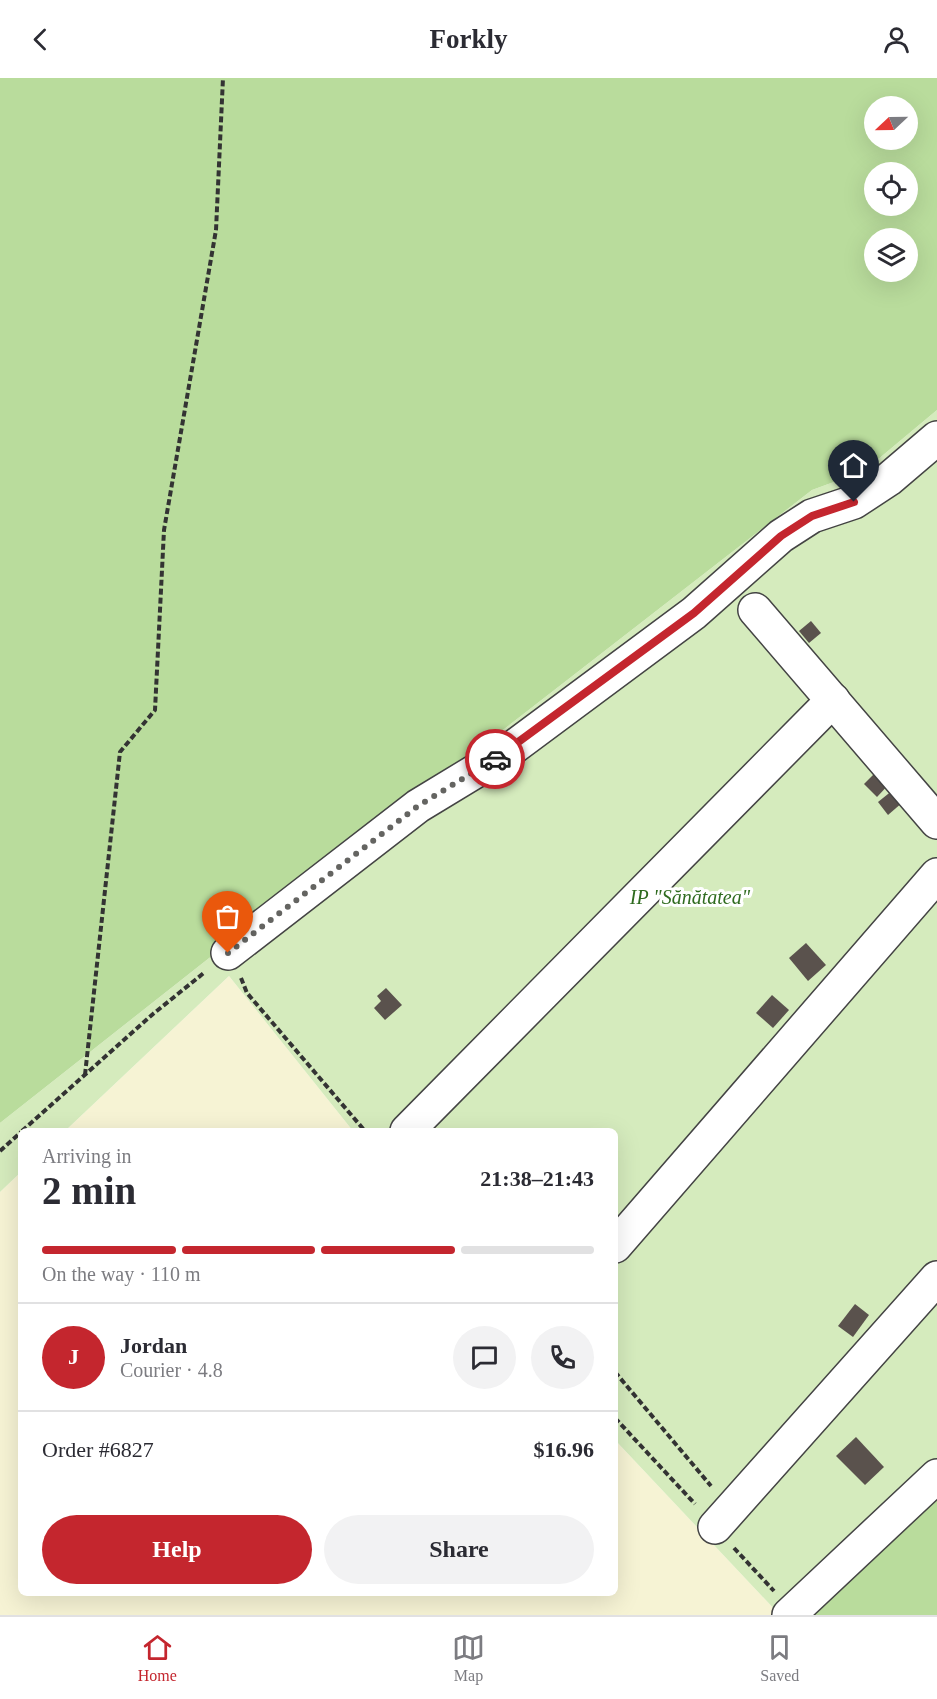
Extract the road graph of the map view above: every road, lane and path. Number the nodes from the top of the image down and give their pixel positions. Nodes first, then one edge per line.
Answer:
1 (223, 78) edge
2 (937, 438) edge
3 (755, 610) dead end
4 (833, 700) junction
5 (937, 822) edge
6 (937, 875) edge
7 (228, 953) junction
8 (85, 1075) junction
9 (26, 1128) edge
10 (362, 1128) edge
11 (410, 1128) edge
12 (18, 1135) edge
13 (0, 1151) edge
14 (618, 1243) edge
15 (937, 1278) edge
16 (618, 1376) edge
17 (937, 1476) edge
18 (723, 1518) joint
19 (789, 1615) edge

1 - 8 path
2 - 7 street
3 - 4 street
4 - 5 street
4 - 11 street
6 - 14 street
7 - 8 path
7 - 10 path
8 - 9 path
12 - 13 path
15 - 18 street
16 - 18 path
17 - 19 street

